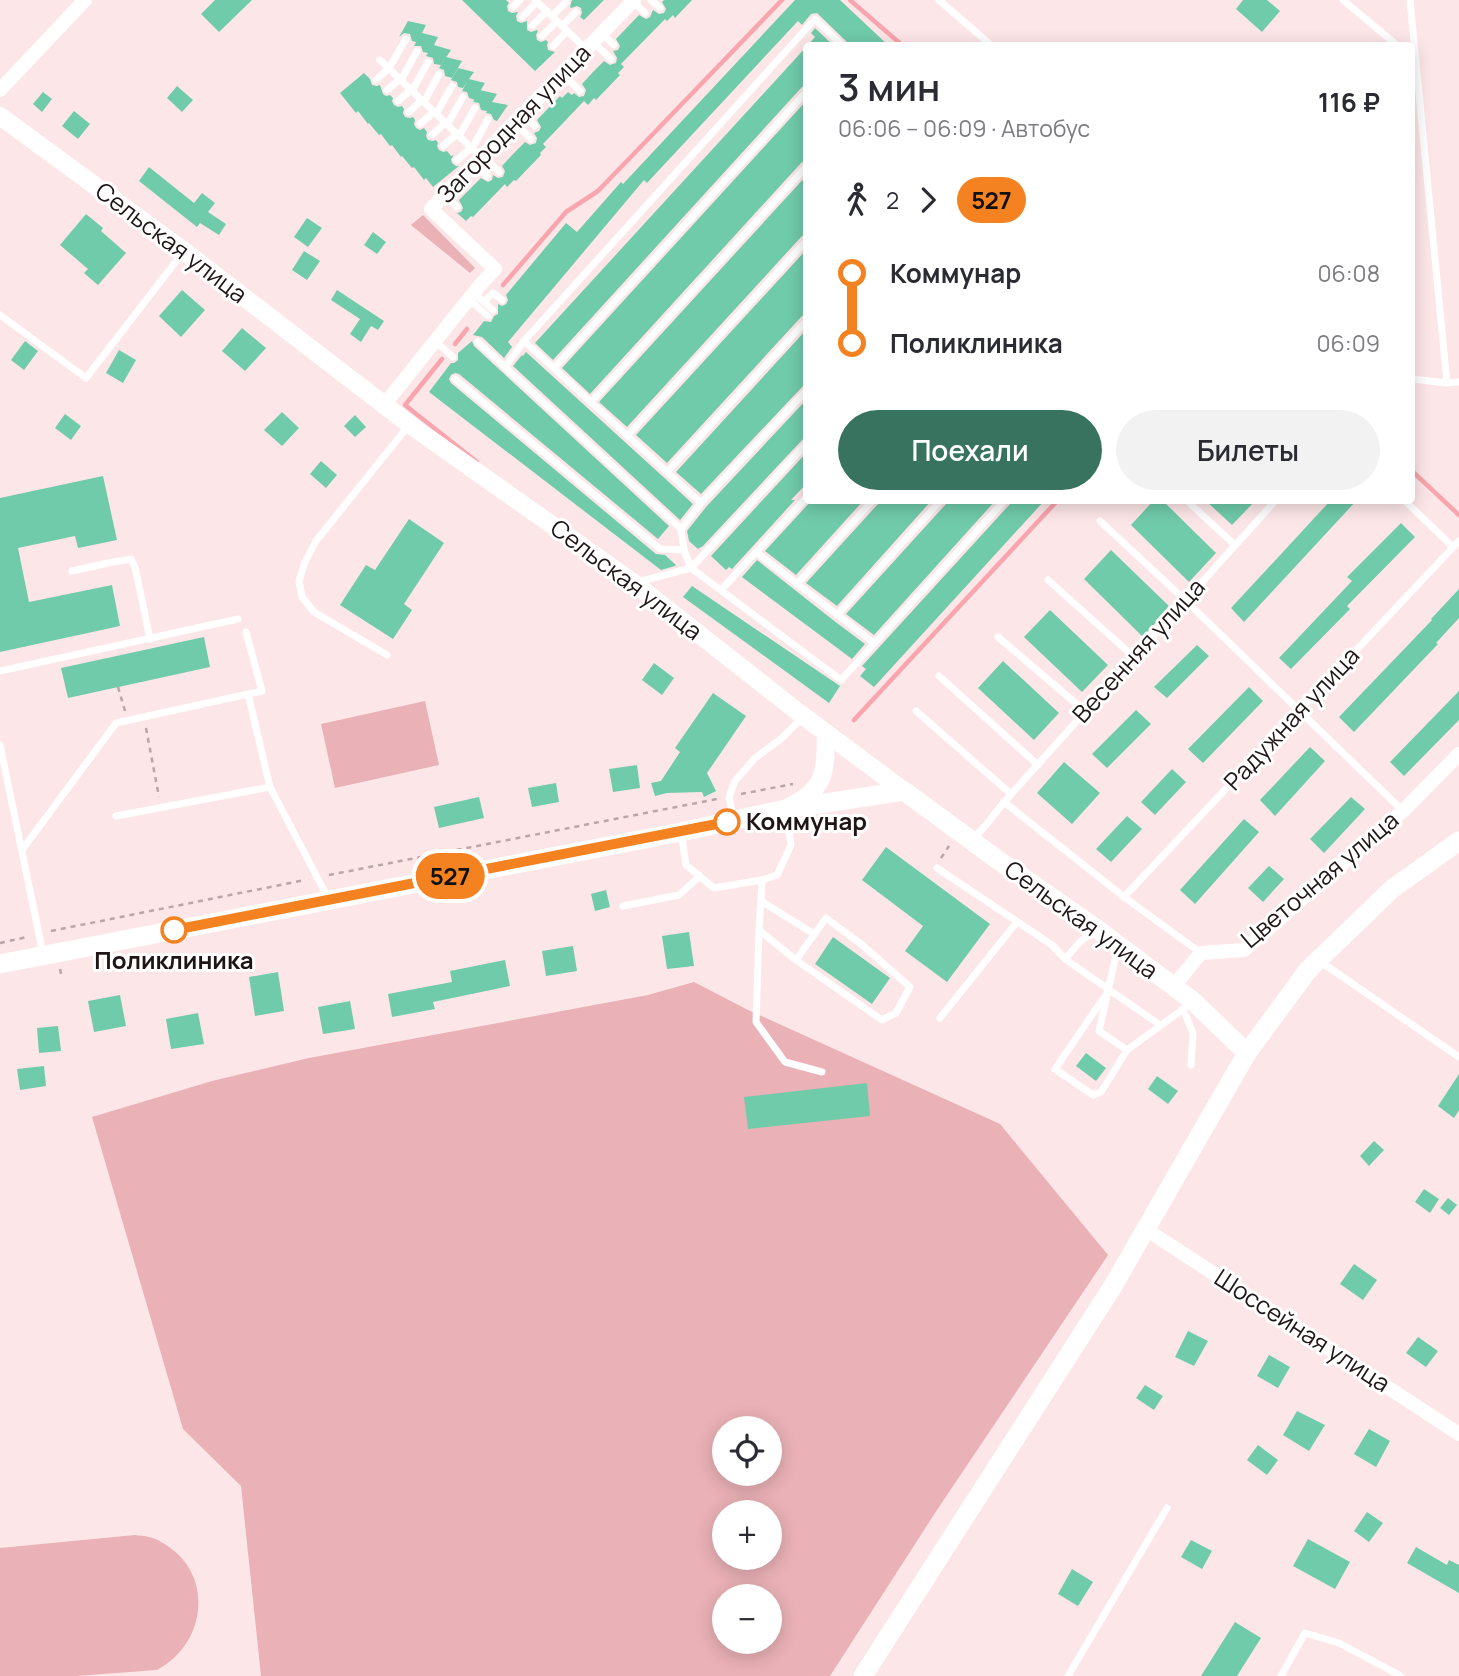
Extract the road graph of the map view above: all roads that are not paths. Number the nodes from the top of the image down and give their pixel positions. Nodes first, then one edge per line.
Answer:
1 (85, 0) edge
2 (520, 0) edge
3 (549, 0) edge
4 (651, 0) edge
5 (939, 0) edge
6 (1343, 0) edge
7 (1410, 0) edge
8 (634, 1) edge
9 (566, 2) dead end
10 (513, 7) dead end
11 (660, 8) dead end
12 (576, 12) dead end
13 (645, 13) dead end
14 (550, 14) edge
15 (522, 17) dead end
16 (532, 26) dead end
17 (542, 36) dead end
18 (406, 39) dead end
19 (594, 42) junction
20 (839, 42) edge
21 (987, 42) edge
22 (1393, 42) edge
23 (1413, 42) edge
24 (614, 45) dead end
25 (553, 46) dead end
26 (417, 51) dead end
27 (611, 59) dead end
28 (380, 60) dead end
29 (428, 62) dead end
30 (389, 68) junction
31 (1415, 69) edge
32 (439, 74) dead end
33 (563, 74) junction
34 (400, 79) junction
35 (376, 80) dead end
36 (452, 86) dead end
37 (0, 90) edge
38 (387, 90) dead end
39 (412, 90) junction
40 (580, 91) dead end
41 (803, 96) edge
42 (463, 97) dead end
43 (398, 101) dead end
44 (423, 101) junction
45 (475, 108) dead end
46 (409, 112) dead end
47 (435, 113) junction
48 (0, 116) edge
49 (519, 119) junction
50 (488, 120) dead end
51 (420, 124) dead end
52 (446, 124) junction
53 (535, 126) dead end
54 (432, 135) dead end
55 (458, 135) junction
56 (531, 139) dead end
57 (443, 146) dead end
58 (476, 155) junction
59 (457, 160) dead end
60 (803, 170) edge
61 (499, 172) dead end
62 (487, 176) dead end
63 (444, 195) junction
64 (457, 207) dead end
65 (803, 244) edge
66 (184, 251) junction
67 (475, 298) junction
68 (502, 300) dead end
69 (0, 315) edge
70 (803, 324) edge
71 (435, 341) junction
72 (524, 341) junction
73 (478, 342) dead end
74 (453, 357) dead end
75 (505, 367) junction
76 (554, 368) junction
77 (455, 379) dead end
78 (1415, 379) edge
79 (1459, 382) edge
80 (1447, 383) junction
81 (803, 394) edge
82 (592, 402) junction
83 (384, 405) junction
84 (410, 424) junction
85 (628, 435) junction
86 (803, 447) edge
87 (667, 472) junction
88 (803, 501) edge
89 (701, 503) junction
90 (869, 504) edge
91 (937, 504) edge
92 (1001, 504) edge
93 (1190, 504) edge
94 (1272, 504) edge
95 (1409, 504) edge
96 (1100, 521) dead end
97 (681, 529) junction
98 (1456, 544) edge
99 (1236, 545) junction
100 (684, 550) junction
101 (756, 552) junction
102 (691, 568) junction
103 (72, 571) dead end
104 (1048, 580) dead end
105 (634, 583) junction
106 (797, 584) junction
107 (721, 590) junction
108 (1185, 600) junction
109 (837, 615) junction
110 (238, 618) dead end
111 (246, 632) dead end
112 (998, 637) dead end
113 (150, 639) junction
114 (874, 643) junction
115 (387, 655) dead end
116 (1134, 657) junction
117 (0, 671) edge
118 (939, 676) dead end
119 (248, 694) junction
120 (916, 710) dead end
121 (1085, 711) junction
122 (1300, 712) junction
123 (804, 716) junction
124 (826, 733) junction
125 (0, 745) edge
126 (1459, 754) edge
127 (1038, 765) junction
128 (270, 787) junction
129 (904, 790) junction
130 (1011, 794) junction
131 (1003, 802) junction
132 (786, 809) junction
133 (1403, 811) junction
134 (116, 816) dead end
135 (734, 820) junction
136 (681, 832) junction
137 (972, 840) junction
138 (1459, 841) edge
139 (22, 850) junction
140 (936, 866) road end
141 (700, 876) junction
142 (762, 880) junction
143 (1124, 897) junction
144 (329, 900) junction
145 (761, 901) junction
146 (623, 906) dead end
147 (1017, 922) junction
148 (1097, 929) junction
149 (759, 930) junction
150 (814, 934) junction
151 (1118, 946) junction
152 (1201, 953) junction
153 (50, 954) junction
154 (796, 960) junction
155 (1065, 960) junction
156 (1318, 960) junction
157 (0, 964) edge
158 (1173, 988) junction
159 (1108, 991) junction
160 (1188, 1005) junction
161 (940, 1018) dead end
162 (1160, 1026) junction
163 (1127, 1050) junction
164 (1247, 1052) junction
165 (1459, 1057) edge
166 (1191, 1065) dead end
167 (822, 1072) dead end
168 (1144, 1228) junction
169 (1459, 1434) edge
170 (1167, 1508) dead end
171 (863, 1676) edge
172 (1068, 1676) edge
173 (1280, 1676) edge
174 (1401, 1676) edge

1 - 37 street
2 - 10 lane
3 - 14 lane
4 - 11 lane
5 - 21 lane
6 - 22 lane
7 - 23 lane
8 - 13 lane
8 - 19 street, Загородная улица
9 - 14 lane
12 - 14 lane
14 - 15 lane
14 - 16 lane
14 - 17 lane
14 - 19 lane
14 - 25 lane
18 - 30 lane
19 - 24 lane
19 - 27 lane
19 - 33 street, Загородная улица
20 - 72 lane
26 - 34 lane
28 - 30 lane
29 - 39 lane
30 - 34 lane
30 - 35 lane
31 - 80 lane
32 - 44 lane
33 - 40 lane
33 - 49 street, Загородная улица
34 - 38 lane
34 - 39 lane
36 - 47 lane
39 - 43 lane
39 - 44 lane
41 - 76 lane
42 - 52 lane
44 - 46 lane
44 - 47 lane
45 - 55 lane
47 - 51 lane
47 - 52 lane
48 - 66 street, Сельская улица
49 - 53 lane
49 - 56 lane
49 - 58 street, Загородная улица
50 - 58 lane
52 - 54 lane
52 - 55 lane
55 - 57 lane
55 - 58 lane
58 - 59 lane
58 - 61 lane
58 - 62 lane
58 - 63 street, Загородная улица
60 - 82 lane
63 - 64 lane
63 - 67 street, Загородная улица
65 - 85 lane
66 - 69 lane
66 - 83 street, Сельская улица
67 - 67 lane
67 - 68 lane
67 - 71 street, Загородная улица
70 - 87 lane
71 - 74 lane
71 - 83 street, Загородная улица
72 - 75 lane
72 - 76 lane
73 - 75 lane
75 - 97 lane
76 - 82 lane
77 - 100 lane
78 - 80 lane
79 - 80 lane
81 - 89 lane
82 - 85 lane
83 - 84 street, Сельская улица
84 - 105 street, Сельская улица
84 - 115 lane
85 - 87 lane
86 - 102 lane
87 - 89 lane
88 - 101 lane
89 - 97 lane
90 - 106 lane
91 - 109 lane
92 - 114 lane
93 - 99 lane
94 - 99 lane, Весенняя улица
95 - 98 lane
96 - 108 lane
97 - 100 lane
98 - 122 lane, Радужная улица
99 - 108 lane, Весенняя улица
100 - 102 lane
101 - 106 lane
101 - 107 lane
102 - 105 lane
102 - 107 lane
103 - 113 lane
104 - 116 lane
105 - 123 street, Сельская улица
106 - 109 lane
107 - 114 lane
108 - 116 lane, Весенняя улица
108 - 122 lane
109 - 114 lane
110 - 113 lane
111 - 119 lane
112 - 121 lane
113 - 117 lane
116 - 121 lane, Весенняя улица
118 - 127 lane
119 - 128 lane
119 - 139 lane
120 - 130 lane
121 - 127 lane, Весенняя улица
122 - 133 lane
122 - 143 lane, Радужная улица
123 - 124 street, Сельская улица
123 - 135 lane
124 - 129 street, Сельская улица
124 - 132 street
125 - 139 lane
126 - 133 street, Цветочная улица
127 - 130 lane, Весенняя улица
128 - 134 lane
128 - 144 lane
129 - 132 main road
129 - 137 main road, Сельская улица
130 - 131 lane, Весенняя улица
131 - 137 lane, Весенняя улица
131 - 143 lane
132 - 135 main road
132 - 142 lane
133 - 152 street, Цветочная улица
135 - 136 main road
136 - 141 lane
136 - 144 main road
137 - 148 main road, Сельская улица
138 - 156 main road
139 - 153 lane
140 - 147 lane
141 - 142 lane
141 - 146 lane
142 - 145 lane
143 - 152 lane
144 - 153 main road
145 - 149 lane
145 - 150 lane
147 - 155 lane
147 - 161 lane
148 - 151 main road, Сельская улица
148 - 155 lane
149 - 154 lane
149 - 167 lane
150 - 154 lane
150 - 154 lane
151 - 158 main road, Сельская улица
151 - 159 lane
152 - 158 street
153 - 157 main road
155 - 159 lane
156 - 164 main road
156 - 165 lane
158 - 160 main road, Сельская улица
159 - 162 lane
159 - 163 lane
159 - 163 lane
160 - 162 lane
160 - 164 main road, Сельская улица
160 - 166 lane
162 - 163 lane
164 - 168 main road
168 - 169 street, Шоссейная улица
168 - 171 main road
170 - 172 lane
173 - 174 lane

